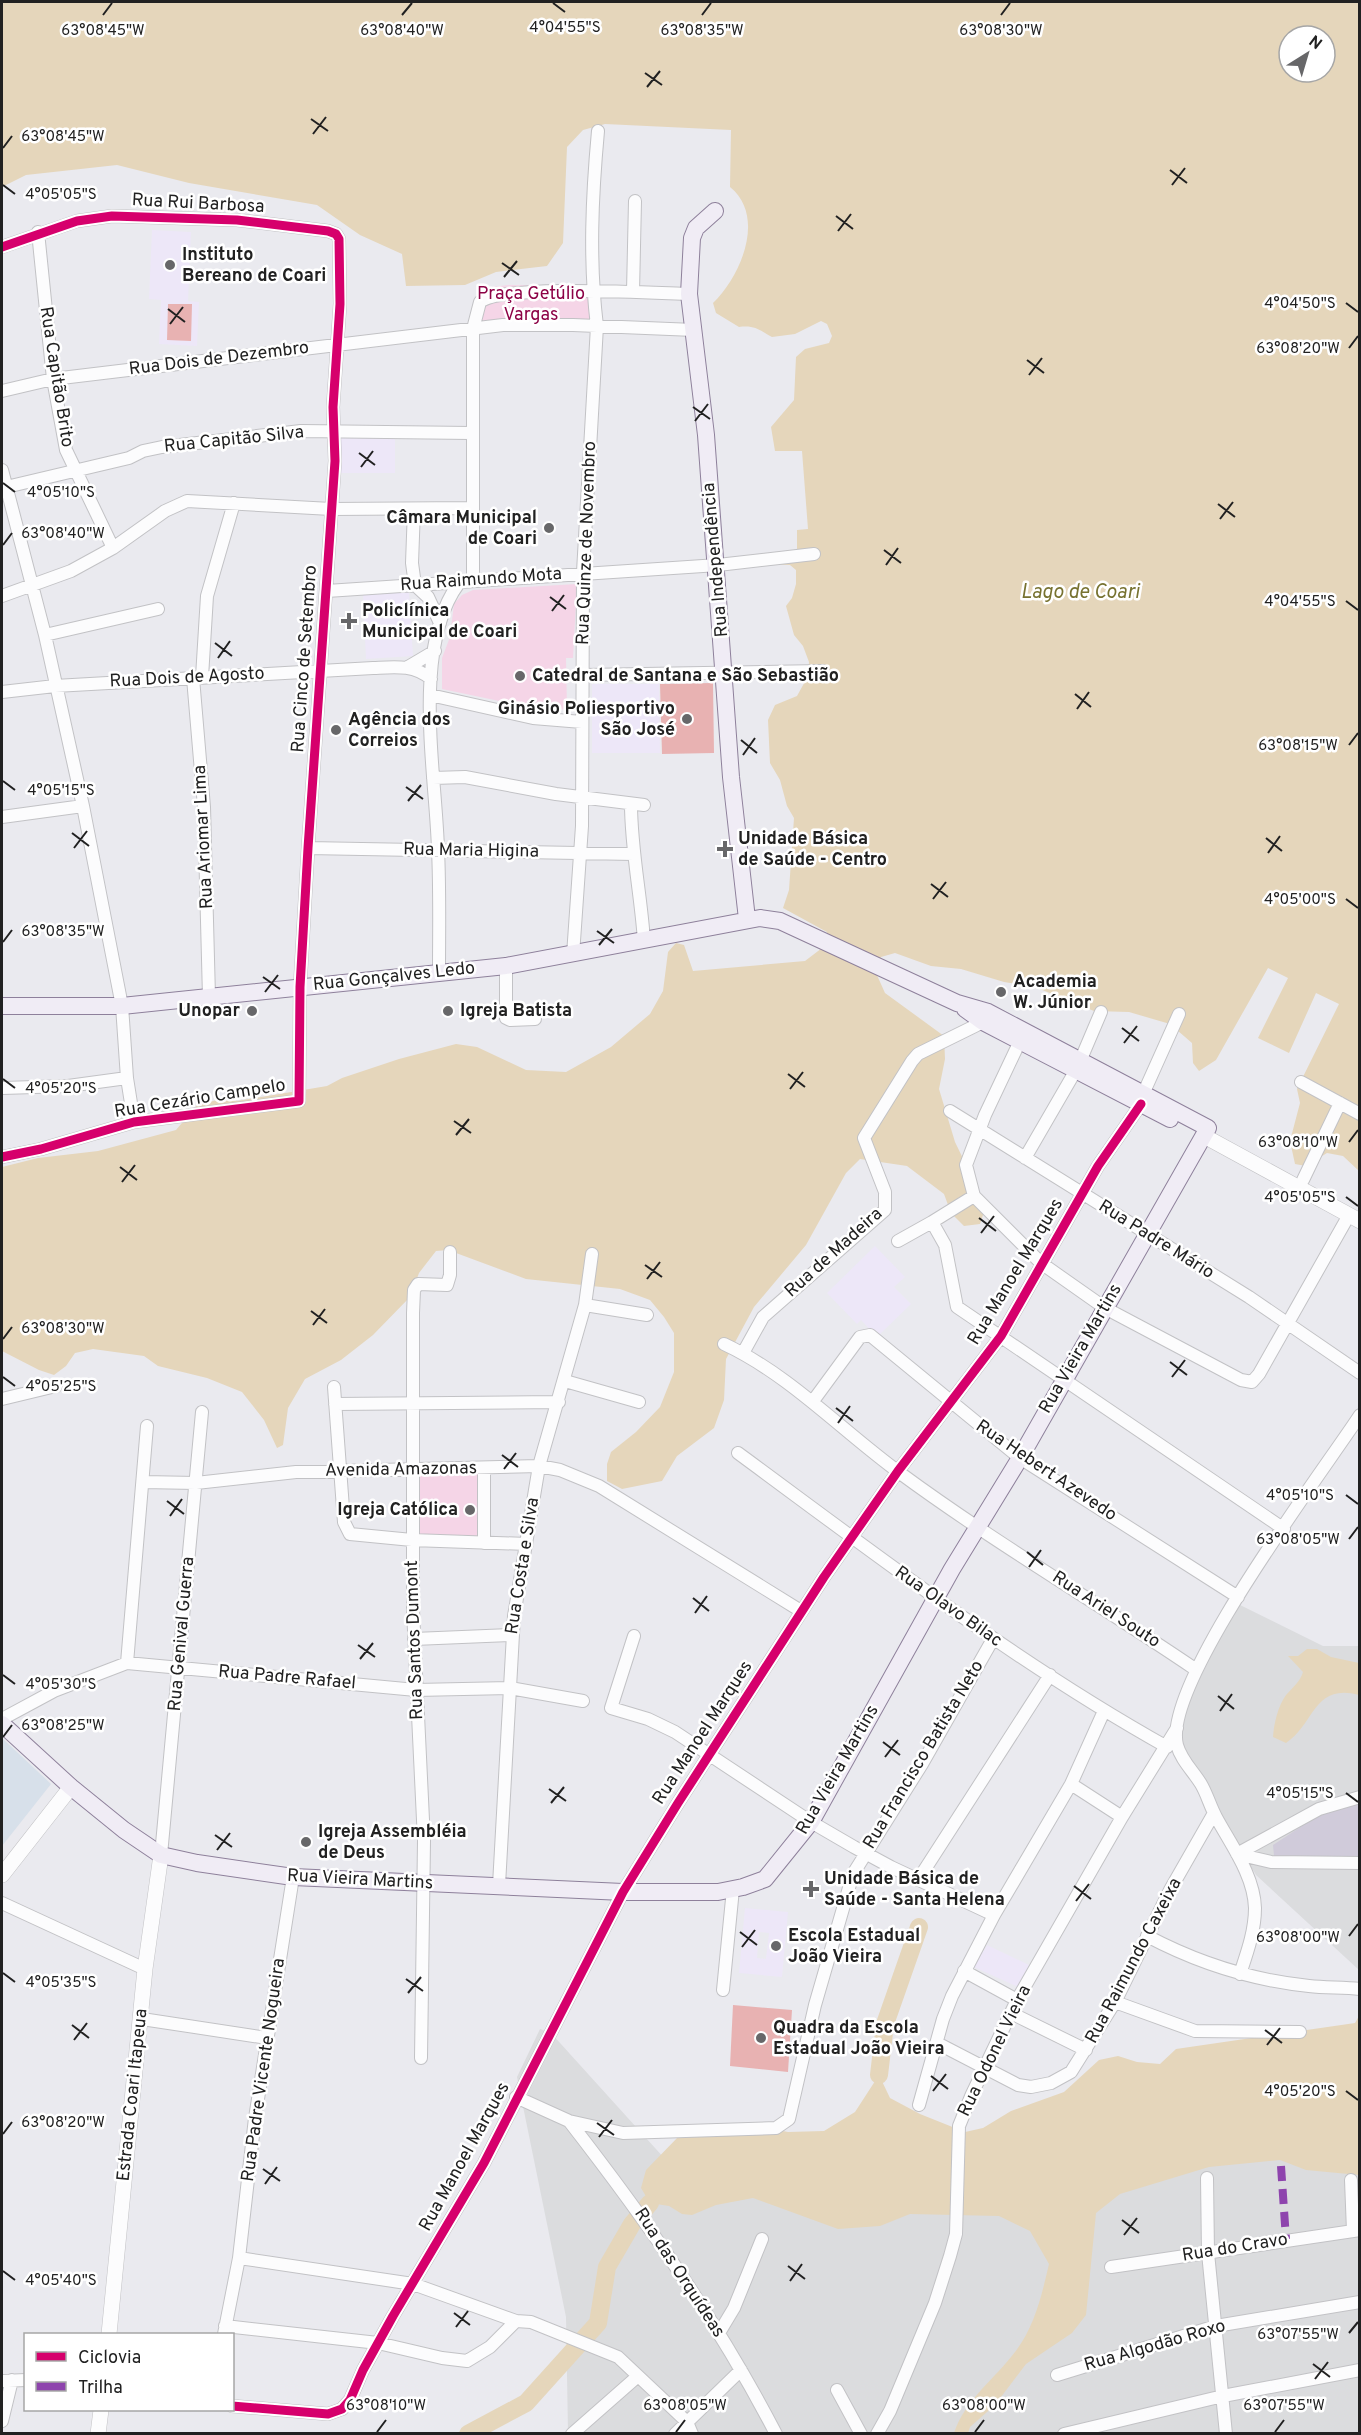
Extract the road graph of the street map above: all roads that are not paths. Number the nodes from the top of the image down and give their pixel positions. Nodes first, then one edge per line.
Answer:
1 (598, 130) dead end
2 (635, 201) dead end
3 (715, 210) dead end
4 (324, 230) joint
5 (38, 232) junction
6 (2, 247) edge
7 (593, 292) junction
8 (633, 292) junction
9 (689, 294) junction
10 (597, 326) junction
11 (473, 329) junction
12 (694, 330) junction
13 (337, 345) junction
14 (53, 379) junction
15 (2, 391) edge
16 (333, 431) junction
17 (471, 433) junction
18 (75, 469) junction
19 (2, 470) edge
20 (3, 487) edge
21 (234, 503) junction
22 (473, 508) junction
23 (331, 509) junction
24 (414, 509) junction
25 (113, 548) junction
26 (814, 554) dead end
27 (717, 565) junction
28 (583, 572) junction
29 (474, 580) junction
30 (459, 583) junction
31 (415, 585) junction
32 (32, 586) junction
33 (327, 591) junction
34 (2, 596) edge
35 (158, 609) dead end
36 (440, 623) junction
37 (45, 635) junction
38 (435, 651) junction
39 (408, 667) junction
40 (321, 670) junction
41 (823, 671) dead end
42 (725, 674) junction
43 (584, 675) junction
44 (198, 678) junction
45 (431, 679) junction
46 (55, 686) junction
47 (2, 692) edge
48 (430, 695) junction
49 (582, 722) junction
50 (433, 778) junction
51 (582, 798) junction
52 (84, 806) junction
53 (2, 818) edge
54 (308, 848) junction
55 (438, 850) junction
56 (580, 853) junction
57 (634, 854) junction
58 (747, 919) junction
59 (644, 941) junction
60 (573, 955) junction
61 (506, 966) junction
62 (439, 973) junction
63 (300, 987) junction
64 (208, 997) junction
65 (2, 1006) edge
66 (122, 1006) junction
67 (1101, 1012) dead end
68 (1179, 1014) dead end
69 (985, 1017) junction
70 (535, 1019) dead end
71 (1020, 1041) junction
72 (1079, 1064) junction
73 (127, 1078) junction
74 (1301, 1082) dead end
75 (2, 1088) edge
76 (1143, 1098) junction
77 (299, 1101) joint
78 (1340, 1103) junction
79 (950, 1111) dead end
80 (1359, 1114) edge
81 (134, 1122) junction
82 (981, 1129) junction
83 (1206, 1132) junction
84 (2, 1157) edge
85 (1025, 1158) junction
86 (1303, 1180) junction
87 (1082, 1193) junction
88 (974, 1196) junction
89 (1356, 1215) edge
90 (932, 1222) junction
91 (1148, 1234) junction
92 (898, 1241) dead end
93 (450, 1252) dead end
94 (592, 1254) dead end
95 (1041, 1263) junction
96 (585, 1305) junction
97 (1105, 1308) junction
98 (646, 1315) dead end
99 (1287, 1323) junction
100 (1001, 1336) junction
101 (724, 1344) dead end
102 (743, 1353) junction
103 (1359, 1373) edge
104 (1064, 1379) junction
105 (565, 1381) junction
106 (56, 1386) dead end
107 (334, 1387) dead end
108 (2, 1399) edge
109 (813, 1401) junction
110 (559, 1402) junction
111 (639, 1402) dead end
112 (334, 1404) junction
113 (952, 1404) junction
114 (412, 1405) junction
115 (202, 1412) dead end
116 (1359, 1415) edge
117 (147, 1426) dead end
118 (738, 1453) dead end
119 (1020, 1458) junction
120 (539, 1466) junction
121 (484, 1469) junction
122 (411, 1470) junction
123 (339, 1471) junction
124 (898, 1471) junction
125 (143, 1482) junction
126 (196, 1483) junction
127 (978, 1528) junction
128 (1284, 1529) junction
129 (853, 1538) junction
130 (412, 1540) junction
131 (484, 1543) junction
132 (527, 1544) junction
133 (1238, 1597) junction
134 (935, 1600) junction
135 (801, 1611) junction
136 (511, 1635) junction
137 (634, 1636) dead end
138 (414, 1639) junction
139 (993, 1639) junction
140 (127, 1663) junction
141 (178, 1668) junction
142 (1195, 1669) junction
143 (1050, 1675) junction
144 (510, 1688) junction
145 (416, 1690) junction
146 (583, 1701) dead end
147 (1104, 1712) junction
148 (2, 1719) edge
149 (2, 1724) edge
150 (1172, 1745) junction
151 (708, 1754) junction
152 (1071, 1784) junction
153 (71, 1787) junction
154 (1359, 1797) edge
155 (1214, 1813) junction
156 (1122, 1816) junction
157 (811, 1822) junction
158 (865, 1852) junction
159 (1237, 1854) junction
160 (161, 1855) junction
161 (1359, 1863) edge
162 (2, 1875) edge
163 (294, 1877) junction
164 (918, 1880) junction
165 (423, 1884) junction
166 (499, 1886) junction
167 (733, 1889) junction
168 (623, 1892) junction
169 (2, 1903) edge
170 (994, 1915) junction
171 (1147, 1936) junction
172 (145, 1969) junction
173 (964, 1971) junction
174 (1240, 1974) junction
175 (1359, 1989) edge
176 (723, 1990) dead end
177 (1017, 2000) junction
178 (1115, 2002) junction
179 (1011, 2013) junction
180 (142, 2019) junction
181 (1300, 2032) dead end
182 (267, 2038) junction
183 (937, 2043) junction
184 (1086, 2050) junction
185 (421, 2058) dead end
186 (984, 2068) junction
187 (516, 2097) junction
188 (919, 2105) dead end
189 (568, 2121) junction
190 (1207, 2178) dead end
191 (1351, 2180) dead end
192 (1356, 2230) edge
193 (762, 2239) dead end
194 (1208, 2253) junction
195 (239, 2258) junction
196 (1111, 2267) dead end
197 (412, 2284) junction
198 (1359, 2302) edge
199 (516, 2321) junction
200 (1216, 2326) junction
201 (225, 2330) edge
202 (109, 2333) edge
203 (719, 2333) junction
204 (378, 2343) junction
205 (741, 2370) junction
206 (1359, 2370) edge
207 (1057, 2375) dead end
208 (638, 2376) junction
209 (24, 2380) edge
210 (7, 2381) edge
211 (837, 2391) dead end
212 (1223, 2396) junction
213 (234, 2406) edge
214 (101, 2411) edge
215 (2, 2421) edge
216 (687, 2422) junction
217 (98, 2433) edge
218 (572, 2433) edge
219 (675, 2433) edge
220 (692, 2433) edge
221 (776, 2433) edge
222 (861, 2433) edge
223 (877, 2433) edge
224 (1064, 2433) edge
225 (1226, 2433) edge

1 - 7 street, Rua Quinze de Novembro
2 - 8 street
3 - 9 main road, Rua Independência
4 - 5 street, Rua Rui Barbosa
4 - 13 street, Rua Cinco de Setembro
5 - 6 street, Rua Rui Barbosa
5 - 14 street, Rua Capitão Brito
7 - 8 street
7 - 10 street, Rua Quinze de Novembro
7 - 11 street
8 - 9 street
9 - 12 main road, Rua Independência
10 - 11 street, Rua Dois de Dezembro
10 - 12 street, Rua Dois de Dezembro
10 - 28 street, Rua Quinze de Novembro
11 - 13 street, Rua Dois de Dezembro
11 - 17 street
12 - 27 main road, Rua Independência
13 - 14 street, Rua Dois de Dezembro
13 - 16 street, Rua Cinco de Setembro
14 - 15 street, Rua Dois de Dezembro
14 - 18 street, Rua Capitão Brito
16 - 17 street, Rua Capitão Silva
16 - 18 street, Rua Capitão Silva
16 - 23 street, Rua Cinco de Setembro
17 - 22 street
18 - 20 street, Rua Capitão Silva
18 - 25 street, Rua Capitão Brito
19 - 20 street
20 - 32 street
21 - 23 street
21 - 25 street
21 - 44 street, Rua Ariomar Lima
22 - 24 street
22 - 29 street
23 - 24 street
23 - 33 street, Rua Cinco de Setembro
24 - 31 street
25 - 32 street
26 - 27 street, Rua Raimundo Mota
27 - 28 street, Rua Raimundo Mota
27 - 42 main road, Rua Independência
28 - 29 street, Rua Raimundo Mota
28 - 43 street, Rua Quinze de Novembro
29 - 30 street, Rua Raimundo Mota
30 - 31 street, Rua Raimundo Mota
30 - 36 street
31 - 33 street, Rua Raimundo Mota
31 - 36 street
32 - 34 street
32 - 37 street
33 - 40 street, Rua Cinco de Setembro
35 - 37 street
36 - 38 street
37 - 46 street
38 - 39 street, Rua Dois de Agosto
38 - 45 street
39 - 40 street, Rua Dois de Agosto
39 - 45 street, Rua Dois de Agosto
40 - 44 street, Rua Dois de Agosto
40 - 54 street, Rua Cinco de Setembro
41 - 42 street
42 - 43 street
42 - 58 main road, Rua Independência
43 - 49 street, Rua Quinze de Novembro
44 - 46 street, Rua Dois de Agosto
44 - 64 street, Rua Ariomar Lima
45 - 48 street
46 - 47 street, Rua Dois de Agosto
46 - 52 street
48 - 49 street
48 - 50 street
49 - 51 street, Rua Quinze de Novembro
50 - 51 street
50 - 55 street
51 - 56 street, Rua Quinze de Novembro
51 - 57 street
52 - 53 street
52 - 66 street
54 - 55 street, Rua Maria Higina
54 - 63 street, Rua Cinco de Setembro
55 - 56 street, Rua Maria Higina
55 - 62 street
56 - 57 street, Rua Maria Higina
56 - 60 street, Rua Quinze de Novembro
57 - 59 street
58 - 59 main road, Rua Gonçalves Ledo
58 - 69 main road, Rua Gonçalves Ledo
59 - 60 main road, Rua Gonçalves Ledo
60 - 61 main road, Rua Gonçalves Ledo
61 - 62 main road, Rua Gonçalves Ledo
61 - 70 street
62 - 63 main road, Rua Gonçalves Ledo
63 - 64 main road, Rua Gonçalves Ledo
63 - 77 street, Rua Cinco de Setembro
64 - 66 main road, Rua Gonçalves Ledo
65 - 66 main road, Rua Gonçalves Ledo
66 - 73 street
67 - 72 street
68 - 76 street, Rua Manoel Marques
69 - 71 main road
69 - 72 main road
69 - 102 street, Rua de Madeira
71 - 72 main road
71 - 82 street
72 - 76 main road
72 - 85 street
73 - 75 street
73 - 81 street
74 - 78 street
76 - 83 main road
76 - 87 street, Rua Manoel Marques
77 - 81 street, Rua Cezário Campelo
78 - 80 street
78 - 86 street
79 - 82 street, Rua Padre Mário
81 - 84 street, Rua Cezário Campelo
82 - 85 street, Rua Padre Mário
82 - 88 street
83 - 86 street
83 - 89 street
83 - 91 main road, Rua Vieira Martins
85 - 87 street, Rua Padre Mário
86 - 89 street
87 - 91 street, Rua Padre Mário
87 - 95 street, Rua Manoel Marques
88 - 90 street
88 - 95 street
89 - 99 street
90 - 92 street
90 - 100 street
91 - 97 main road, Rua Vieira Martins
91 - 99 street, Rua Padre Mário
93 - 114 street, Rua Santos Dumont
94 - 96 street, Rua Costa e Silva
95 - 97 street
95 - 100 street, Rua Manoel Marques
96 - 98 street
96 - 105 street, Rua Costa e Silva
97 - 99 street
97 - 104 main road, Rua Vieira Martins
99 - 103 street, Rua Padre Mário
100 - 104 street
100 - 113 street, Rua Manoel Marques
101 - 102 street, Rua Ariel Souto
102 - 109 street, Rua Ariel Souto
104 - 119 main road, Rua Vieira Martins
104 - 128 street
105 - 110 street, Rua Costa e Silva
105 - 111 street
106 - 108 street
107 - 112 street
109 - 113 street, Rua Hebert Azevedo
109 - 124 street, Rua Ariel Souto
110 - 114 street
110 - 120 street, Rua Costa e Silva
112 - 114 street
112 - 123 street
113 - 119 street, Rua Hebert Azevedo
113 - 124 street, Rua Manoel Marques
114 - 122 street, Rua Santos Dumont
115 - 126 street, Rua Genival Guerra
116 - 128 street
117 - 125 street
118 - 129 street, Rua Olavo Bilac
119 - 127 main road, Rua Vieira Martins
119 - 133 street, Rua Hebert Azevedo
120 - 121 street, Avenida Amazonas
120 - 132 street, Rua Costa e Silva
120 - 135 street, Avenida Amazonas
121 - 122 street, Avenida Amazonas
121 - 131 street
122 - 123 street, Avenida Amazonas
122 - 130 street, Rua Santos Dumont
123 - 126 street, Avenida Amazonas
123 - 130 street
124 - 127 street, Rua Ariel Souto
124 - 129 street, Rua Manoel Marques
125 - 126 street, Avenida Amazonas
125 - 140 street
126 - 141 street, Rua Genival Guerra
127 - 134 main road, Rua Vieira Martins
127 - 142 street, Rua Ariel Souto
128 - 133 street
129 - 134 street, Rua Olavo Bilac
129 - 135 street, Rua Manoel Marques
130 - 131 street
130 - 138 street, Rua Santos Dumont
131 - 132 street
132 - 136 street, Rua Costa e Silva
133 - 142 street
134 - 139 street, Rua Olavo Bilac
134 - 157 main road, Rua Vieira Martins
135 - 151 street, Rua Manoel Marques
136 - 138 street
136 - 144 street, Rua Costa e Silva
137 - 151 street
138 - 145 street, Rua Santos Dumont
139 - 143 street, Rua Olavo Bilac
139 - 158 street, Rua Francisco Batista Neto
140 - 141 street, Rua Padre Rafael
140 - 148 street, Rua Padre Rafael
141 - 145 street, Rua Padre Rafael
141 - 160 street, Rua Genival Guerra
142 - 150 street
143 - 147 street, Rua Olavo Bilac
143 - 164 street
144 - 145 street, Rua Padre Rafael
144 - 146 street, Rua Padre Rafael
144 - 166 street, Rua Costa e Silva
145 - 165 street, Rua Santos Dumont
147 - 150 street, Rua Olavo Bilac
147 - 152 street
149 - 153 main road
150 - 155 street, Rua Olavo Bilac
150 - 156 street, Rua Odonel Vieira
151 - 157 street
151 - 168 street, Rua Manoel Marques
152 - 156 street
152 - 170 street
153 - 160 main road
153 - 162 street
154 - 159 street
155 - 159 street, Rua Olavo Bilac
155 - 171 street, Rua Raimundo Caxeixa
156 - 177 street, Rua Odonel Vieira
157 - 158 street
157 - 167 main road, Rua Vieira Martins
158 - 164 street
158 - 189 street, Rua Francisco Batista Neto
159 - 161 street
159 - 174 street, Rua Olavo Bilac
160 - 163 main road, Rua Vieira Martins
160 - 172 street, Estrada Coari Itapeua
163 - 165 main road, Rua Vieira Martins
163 - 182 street, Rua Padre Vicente Nogueira
164 - 170 street
165 - 166 main road, Rua Vieira Martins
165 - 185 street, Rua Santos Dumont
166 - 168 main road, Rua Vieira Martins
167 - 168 main road, Rua Vieira Martins
167 - 176 street
168 - 187 street, Rua Manoel Marques
169 - 172 street
170 - 173 street
171 - 174 street
171 - 178 street, Rua Raimundo Caxeixa
172 - 180 street, Estrada Coari Itapeua
173 - 177 street
173 - 183 street
174 - 175 street
177 - 179 street, Rua Odonel Vieira
178 - 181 street
178 - 184 street, Rua Raimundo Caxeixa
179 - 184 street
179 - 186 street, Rua Odonel Vieira
180 - 182 street
180 - 202 street, Estrada Coari Itapeua
182 - 195 street, Rua Padre Vicente Nogueira
183 - 186 street, Rua Raimundo Caxeixa
183 - 188 street
184 - 186 street, Rua Raimundo Caxeixa
186 - 223 street, Rua Odonel Vieira
187 - 189 street, Rua Francisco Batista Neto
187 - 197 street, Rua Manoel Marques
189 - 203 street, Rua das Orquídeas
190 - 194 street
191 - 192 street
192 - 194 street, Rua do Cravo
193 - 203 street
194 - 196 street, Rua do Cravo
194 - 200 street
195 - 197 street
195 - 201 street, Rua Padre Vicente Nogueira
197 - 199 street
197 - 204 street, Rua Manoel Marques
198 - 200 street, Rua Algodão Roxo
199 - 204 street
199 - 208 street
200 - 207 street, Rua Algodão Roxo
200 - 212 street
201 - 204 street
203 - 205 street, Rua das Orquídeas
204 - 213 street, Rua Manoel Marques
205 - 216 street
205 - 221 street, Rua das Orquídeas
206 - 212 street
208 - 216 street
208 - 218 street
209 - 210 street
210 - 215 street
211 - 222 street
212 - 224 street
212 - 225 street
214 - 217 street
216 - 219 street
216 - 220 street

